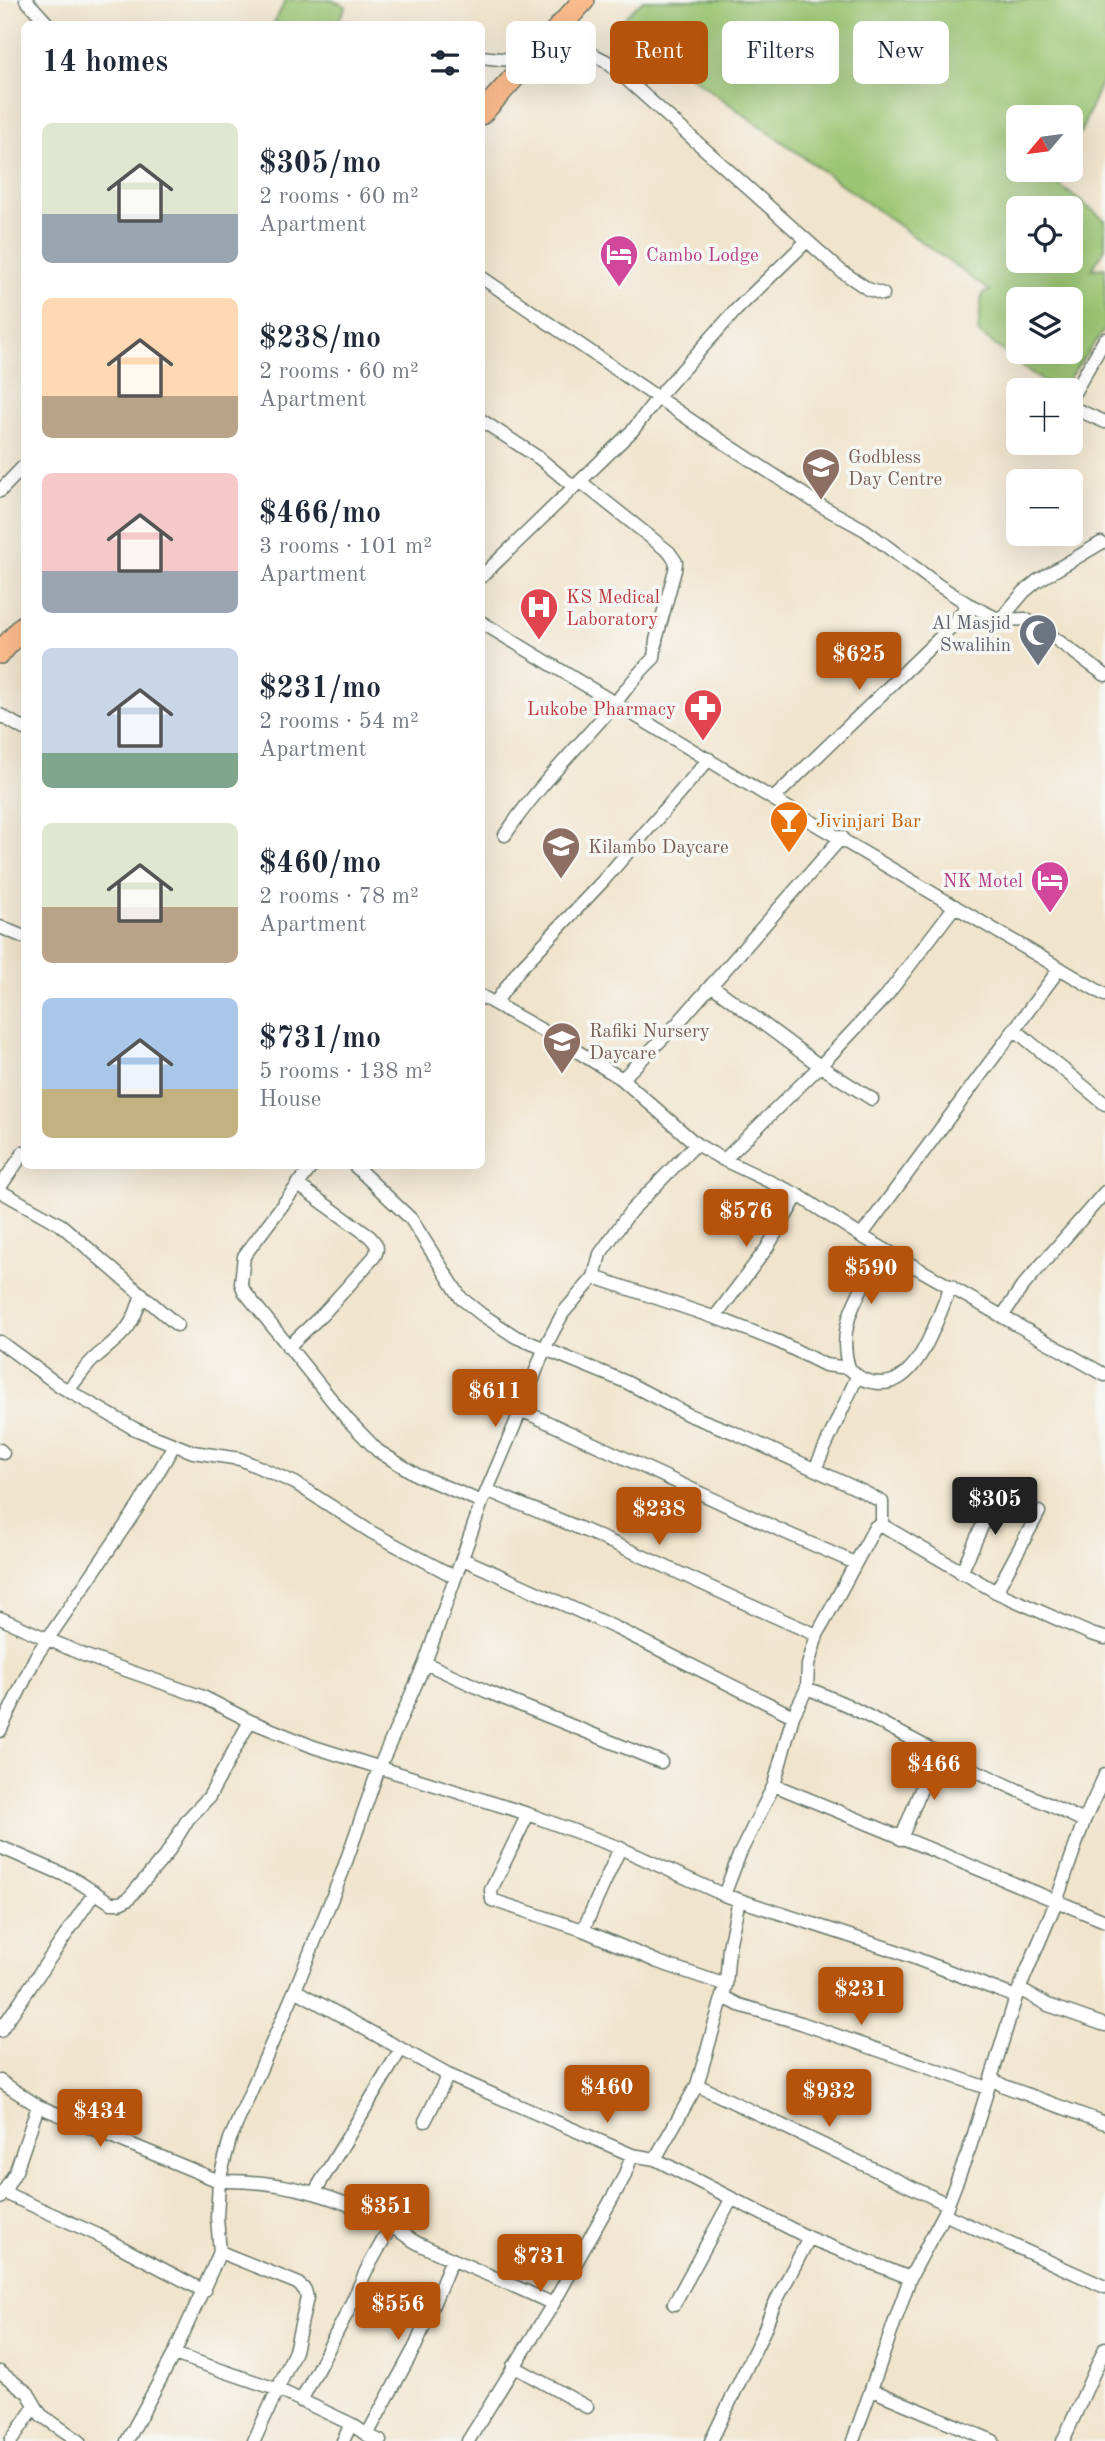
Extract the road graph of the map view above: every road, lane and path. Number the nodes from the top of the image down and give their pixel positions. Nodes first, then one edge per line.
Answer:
1 (26, 0) edge
2 (584, 0) edge
3 (45, 21) edge
4 (565, 21) edge
5 (596, 56) edge
6 (485, 57) edge
7 (506, 60) edge
8 (508, 84) edge
9 (485, 110) edge
10 (807, 241) junction
11 (485, 280) edge
12 (883, 293) dead end
13 (1105, 339) edge
14 (1083, 378) edge
15 (658, 397) junction
16 (1083, 412) edge
17 (1105, 422) edge
18 (485, 423) edge
19 (21, 469) edge
20 (577, 484) junction
21 (0, 491) edge
22 (1101, 543) dead end
23 (485, 573) edge
24 (968, 604) junction
25 (1000, 621) junction
26 (485, 624) edge
27 (21, 629) edge
28 (0, 653) edge
29 (1105, 675) edge
30 (616, 703) junction
31 (0, 715) edge
32 (21, 727) edge
33 (709, 759) junction
34 (773, 799) junction
35 (505, 835) dead end
36 (842, 837) junction
37 (955, 906) junction
38 (0, 927) edge
39 (21, 936) edge
40 (1060, 968) junction
41 (711, 985) junction
42 (1105, 995) edge
43 (485, 998) edge
44 (495, 1003) junction
45 (1014, 1029) junction
46 (820, 1066) junction
47 (622, 1079) junction
48 (872, 1099) dead end
49 (1105, 1104) edge
50 (696, 1144) junction
51 (21, 1157) edge
52 (724, 1160) junction
53 (310, 1169) edge
54 (362, 1169) edge
55 (297, 1184) junction
56 (0, 1189) edge
57 (1105, 1192) edge
58 (798, 1195) junction
59 (861, 1236) junction
60 (882, 1248) junction
61 (594, 1277) junction
62 (951, 1286) junction
63 (142, 1294) junction
64 (1003, 1315) junction
65 (715, 1317) junction
66 (177, 1325) dead end
67 (0, 1342) edge
68 (288, 1347) junction
69 (545, 1347) junction
70 (853, 1372) junction
71 (1105, 1375) edge
72 (68, 1390) junction
73 (521, 1410) junction
74 (174, 1445) junction
75 (815, 1469) junction
76 (999, 1488) dead end
77 (484, 1496) junction
78 (1039, 1512) dead end
79 (881, 1525) junction
80 (463, 1559) junction
81 (855, 1563) junction
82 (961, 1573) junction
83 (456, 1577) junction
84 (996, 1592) junction
85 (0, 1618) edge
86 (817, 1635) junction
87 (1105, 1638) edge
88 (48, 1639) junction
89 (425, 1663) junction
90 (807, 1688) junction
91 (793, 1716) junction
92 (250, 1721) junction
93 (0, 1731) edge
94 (936, 1752) junction
95 (662, 1762) dead end
96 (379, 1768) junction
97 (1104, 1782) edge
98 (774, 1785) junction
99 (528, 1814) junction
100 (1084, 1821) junction
101 (901, 1839) junction
102 (0, 1847) edge
103 (620, 1848) junction
104 (94, 1892) junction
105 (724, 1895) junction
106 (739, 1900) junction
107 (1056, 1902) junction
108 (1105, 1921) edge
109 (583, 1930) junction
110 (295, 1990) junction
111 (724, 1990) junction
112 (1017, 1993) junction
113 (1105, 2025) edge
114 (0, 2031) edge
115 (401, 2049) junction
116 (448, 2075) junction
117 (0, 2081) edge
118 (990, 2084) junction
119 (697, 2085) junction
120 (38, 2106) junction
121 (425, 2121) dead end
122 (1105, 2123) edge
123 (632, 2155) junction
124 (655, 2160) junction
125 (219, 2181) junction
126 (314, 2193) junction
127 (2, 2196) edge
128 (731, 2200) junction
129 (945, 2209) junction
130 (391, 2226) junction
131 (808, 2238) junction
132 (220, 2252) junction
133 (452, 2259) junction
134 (910, 2278) junction
135 (1105, 2287) edge
136 (204, 2291) junction
137 (553, 2304) junction
138 (674, 2304) dead end
139 (1105, 2348) edge
140 (174, 2354) junction
141 (513, 2366) junction
142 (0, 2372) edge
143 (279, 2390) junction
144 (872, 2390) junction
145 (301, 2401) junction
146 (35, 2406) junction
147 (587, 2407) dead end
148 (351, 2424) junction
149 (367, 2435) junction
150 (11, 2441) edge
151 (79, 2441) edge
152 (127, 2441) edge
153 (254, 2441) edge
154 (343, 2441) edge
155 (380, 2441) edge
156 (468, 2441) edge
157 (711, 2441) edge
158 (853, 2441) edge
159 (993, 2441) edge
160 (1063, 2441) edge

1 - 3 street
2 - 4 highway
5 - 10 street
6 - 7 street
8 - 9 highway
10 - 12 street
10 - 15 street
11 - 15 street
13 - 14 street
15 - 20 street
15 - 24 street
16 - 17 street
18 - 20 street
19 - 21 street
20 - 23 street
20 - 30 street
22 - 25 street
24 - 25 street
24 - 34 street
25 - 29 street
26 - 30 street
27 - 28 highway
30 - 33 street
30 - 35 street
31 - 32 street
33 - 34 street
33 - 44 street
34 - 36 street
36 - 37 street
36 - 41 street
37 - 40 street
37 - 46 street
38 - 39 street
40 - 42 street
40 - 45 street
41 - 46 street
41 - 47 street
43 - 44 street
44 - 47 street
45 - 49 street
45 - 59 street
46 - 48 street
46 - 52 street
47 - 50 street
50 - 52 street
50 - 61 street
51 - 56 street
52 - 58 street
53 - 55 street
54 - 69 street
55 - 68 street
55 - 68 street
56 - 63 street
57 - 64 street
58 - 59 street
58 - 65 street
59 - 60 street
60 - 62 street
60 - 70 street
61 - 65 street
61 - 69 street
62 - 64 street
62 - 70 street
63 - 66 street
63 - 72 street
64 - 71 street
65 - 70 street
67 - 72 street
68 - 77 street
69 - 73 street
69 - 75 street
70 - 75 street
72 - 74 street
73 - 77 street
73 - 81 street
74 - 83 street
74 - 88 street
75 - 79 street
76 - 82 street
77 - 80 street
77 - 86 street
78 - 84 street
79 - 81 street
79 - 82 street
80 - 83 street
80 - 91 street
81 - 86 street
82 - 84 street
83 - 89 street
84 - 87 street
85 - 88 street
86 - 90 street
88 - 92 street
88 - 93 street
89 - 95 street
89 - 96 street
90 - 91 street
90 - 94 street
91 - 98 street
92 - 96 street
92 - 104 street
94 - 100 street
94 - 101 street
96 - 99 street
96 - 110 street
97 - 100 street
98 - 101 street
98 - 105 street
99 - 103 street
99 - 109 street
100 - 107 street
101 - 107 street
102 - 104 street
103 - 105 street
103 - 109 street
104 - 114 street
105 - 106 street
106 - 111 street
106 - 112 street
107 - 108 street
107 - 112 street
109 - 111 street
110 - 115 street
110 - 125 street
111 - 118 street
111 - 119 street
112 - 113 street
112 - 118 street
115 - 116 street
115 - 126 street
116 - 121 street
116 - 123 street
117 - 120 street
118 - 122 street
118 - 129 street
119 - 124 street
119 - 129 street
120 - 125 street
120 - 127 street
123 - 124 street
123 - 137 street
124 - 128 street
125 - 126 street
125 - 132 street
126 - 130 street
127 - 136 street
128 - 131 street
128 - 138 street
129 - 134 street
129 - 135 street
130 - 133 street
130 - 145 street
131 - 134 street
131 - 157 street
132 - 136 street
132 - 143 street
133 - 137 street
133 - 149 street
134 - 144 street
136 - 140 street
137 - 141 street
139 - 160 street
140 - 143 street
140 - 152 street
141 - 147 street
141 - 156 street
142 - 146 street
143 - 145 street
143 - 153 street
144 - 158 street
144 - 159 street
145 - 148 street
146 - 150 street
146 - 151 street
148 - 149 street
148 - 154 street
149 - 155 street

